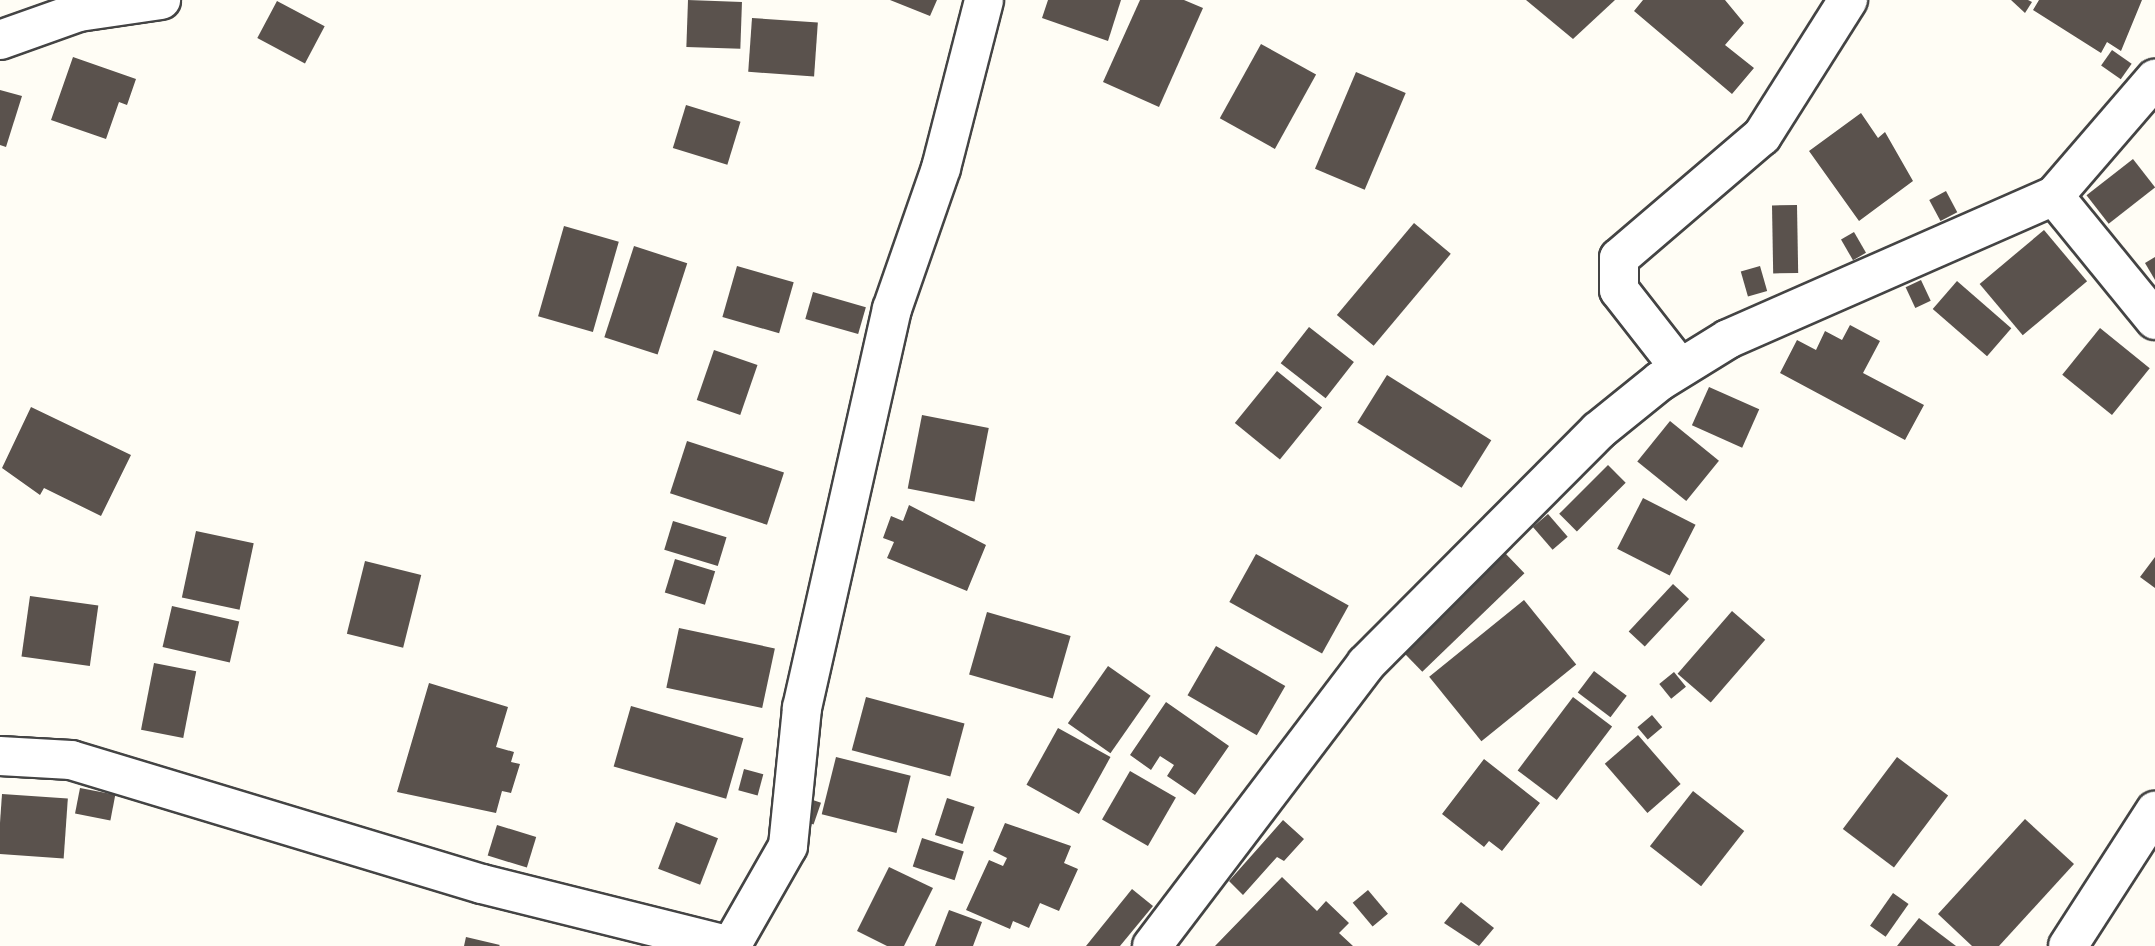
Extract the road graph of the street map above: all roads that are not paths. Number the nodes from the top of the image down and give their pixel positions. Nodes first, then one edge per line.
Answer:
1 (161, 0) edge
2 (984, 0) edge
3 (1848, 0) edge
4 (0, 40) edge
5 (2155, 79) edge
6 (2054, 196) junction
7 (2155, 320) edge
8 (1680, 368) junction
9 (0, 756) edge
10 (2155, 811) edge
11 (731, 946) edge
12 (1152, 946) edge
13 (2068, 946) edge

1 - 4 street
2 - 11 street
3 - 8 street
5 - 6 street
6 - 7 street
6 - 8 street
8 - 12 street
9 - 11 street
10 - 13 street

